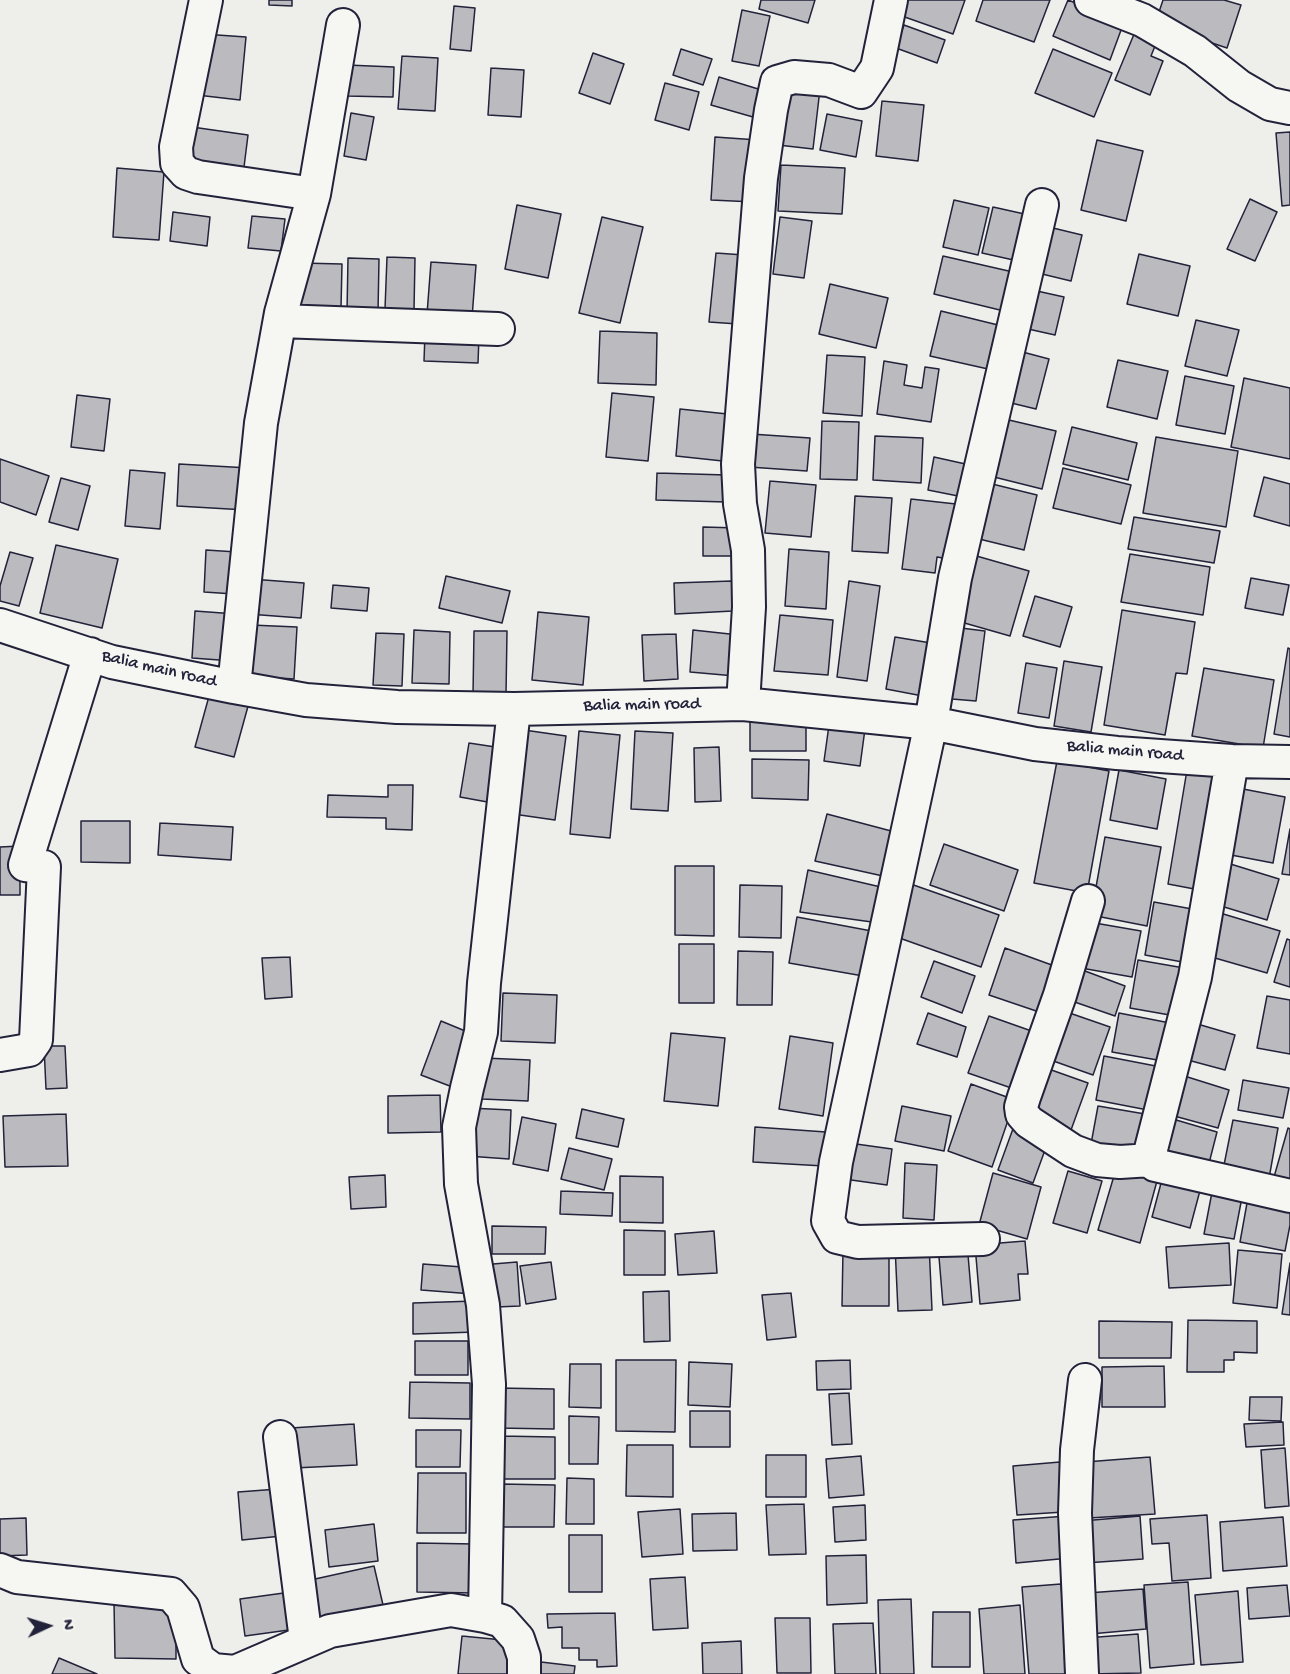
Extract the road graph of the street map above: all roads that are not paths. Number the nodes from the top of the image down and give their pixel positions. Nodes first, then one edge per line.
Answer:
1 (207, 0) edge
2 (891, 0) edge
3 (1091, 0) edge
4 (1147, 10) edge
5 (343, 25) dead end
6 (1290, 108) edge
7 (314, 194) junction
8 (1042, 205) dead end
9 (280, 321) junction
10 (498, 329) dead end
11 (0, 625) edge
12 (90, 654) junction
13 (234, 687) junction
14 (743, 704) junction
15 (514, 709) junction
16 (931, 723) junction
17 (1232, 761) junction
18 (1290, 762) edge
19 (1088, 900) dead end
20 (0, 1055) edge
21 (1151, 1160) junction
22 (1290, 1196) edge
23 (983, 1239) dead end
24 (1085, 1380) dead end
25 (280, 1437) dead end
26 (0, 1570) edge
27 (485, 1616) junction
28 (306, 1640) junction
29 (199, 1672) edge
30 (524, 1674) edge
31 (1082, 1674) edge

1 - 7 street
2 - 14 street
3 - 4 street
4 - 6 street
5 - 7 street
7 - 9 street
8 - 16 street
9 - 10 street
9 - 13 street
11 - 12 street, Balia main road
12 - 13 street, Balia main road
12 - 20 street
13 - 15 street, Balia main road
14 - 15 street, Balia main road
14 - 16 street, Balia main road
15 - 27 street
16 - 17 street, Balia main road
16 - 23 street
17 - 18 street, Balia main road
17 - 21 street
19 - 21 street
21 - 22 street
24 - 31 street
25 - 28 street
26 - 29 street
27 - 28 street
27 - 30 street
28 - 29 street

